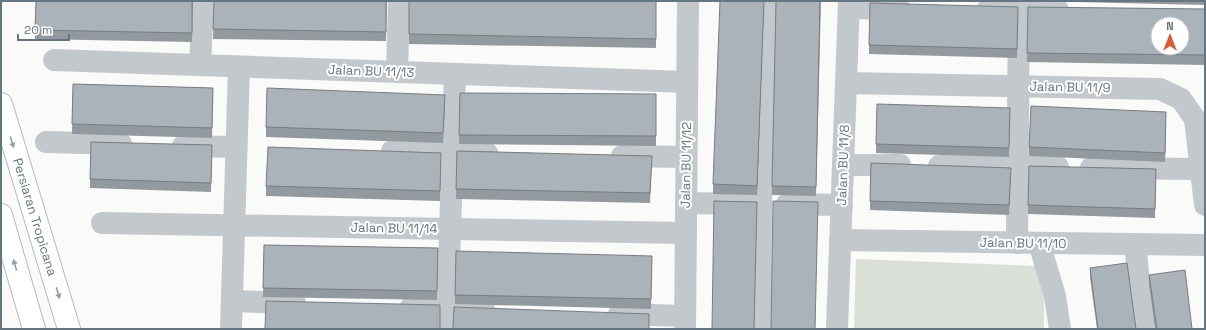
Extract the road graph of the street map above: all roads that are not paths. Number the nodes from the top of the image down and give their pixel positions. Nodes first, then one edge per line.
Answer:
1 (203, 1) edge
2 (399, 1) edge
3 (688, 1) edge
4 (770, 1) edge
5 (849, 4) edge
6 (1019, 5) edge
7 (918, 9) edge
8 (965, 9) edge
9 (1081, 10) edge
10 (54, 60) dead end
11 (200, 65) junction
12 (239, 66) junction
13 (397, 72) junction
14 (455, 74) junction
15 (687, 82) junction
16 (846, 83) junction
17 (1018, 86) junction
18 (1, 104) edge
19 (46, 142) dead end
20 (141, 144) edge
21 (165, 145) edge
22 (236, 147) junction
23 (373, 151) edge
24 (453, 153) junction
25 (508, 154) edge
26 (601, 156) edge
27 (686, 157) junction
28 (844, 165) junction
29 (1017, 167) junction
30 (1201, 169) junction
31 (686, 203) junction
32 (761, 204) junction
33 (842, 205) junction
34 (1205, 205) edge
35 (1, 215) edge
36 (102, 222) dead end
37 (234, 225) junction
38 (450, 229) junction
39 (686, 233) junction
40 (840, 240) junction
41 (1017, 243) junction
42 (1039, 243) junction
43 (1134, 244) junction
44 (1205, 245) edge
45 (232, 301) junction
46 (317, 304) edge
47 (394, 306) edge
48 (503, 310) edge
49 (598, 313) edge
50 (448, 318) edge
51 (685, 322) edge
52 (34, 329) edge
53 (69, 329) edge
54 (231, 329) edge
55 (760, 329) edge
56 (838, 329) edge
57 (1060, 329) edge
58 (1144, 329) edge

1 - 11 street
2 - 13 street
3 - 15 street, Jalan BU 11/12
4 - 32 street
5 - 7 street
5 - 16 street, Jalan BU 11/8
6 - 8 street
6 - 9 street
6 - 17 street
10 - 11 street, Jalan BU 11/13
11 - 12 street, Jalan BU 11/13
12 - 13 street, Jalan BU 11/13
12 - 22 street
13 - 14 street, Jalan BU 11/13
14 - 15 street, Jalan BU 11/13
14 - 24 street
15 - 27 street, Jalan BU 11/12
16 - 17 street, Jalan BU 11/9
16 - 28 street, Jalan BU 11/8
17 - 29 street
17 - 30 street, Jalan BU 11/9
18 -> 53 main road, Persiaran Tropicana
19 - 20 street
21 - 22 street
22 - 37 street
23 - 24 street
24 - 25 street
24 - 38 street
26 - 27 street
27 - 31 street, Jalan BU 11/12
28 - 29 street
28 - 33 street, Jalan BU 11/8
29 - 30 street
29 - 41 street
30 - 34 street, Jalan BU 11/9
31 - 32 street
31 - 39 street, Jalan BU 11/12
32 - 33 street
32 - 55 street
33 - 40 street, Jalan BU 11/8
52 -> 35 main road
36 - 37 street, Jalan BU 11/14
37 - 38 street, Jalan BU 11/14
37 - 45 street
38 - 39 street, Jalan BU 11/14
38 - 50 street
39 - 51 street, Jalan BU 11/12
40 - 41 street, Jalan BU 11/10
40 - 56 street, Jalan BU 11/8
41 - 42 street, Jalan BU 11/10
42 - 43 street, Jalan BU 11/10
42 - 57 street
43 - 44 street, Jalan BU 11/10
43 - 58 street
45 - 46 street
45 - 54 street
47 - 50 street
48 - 50 street
49 - 51 street

